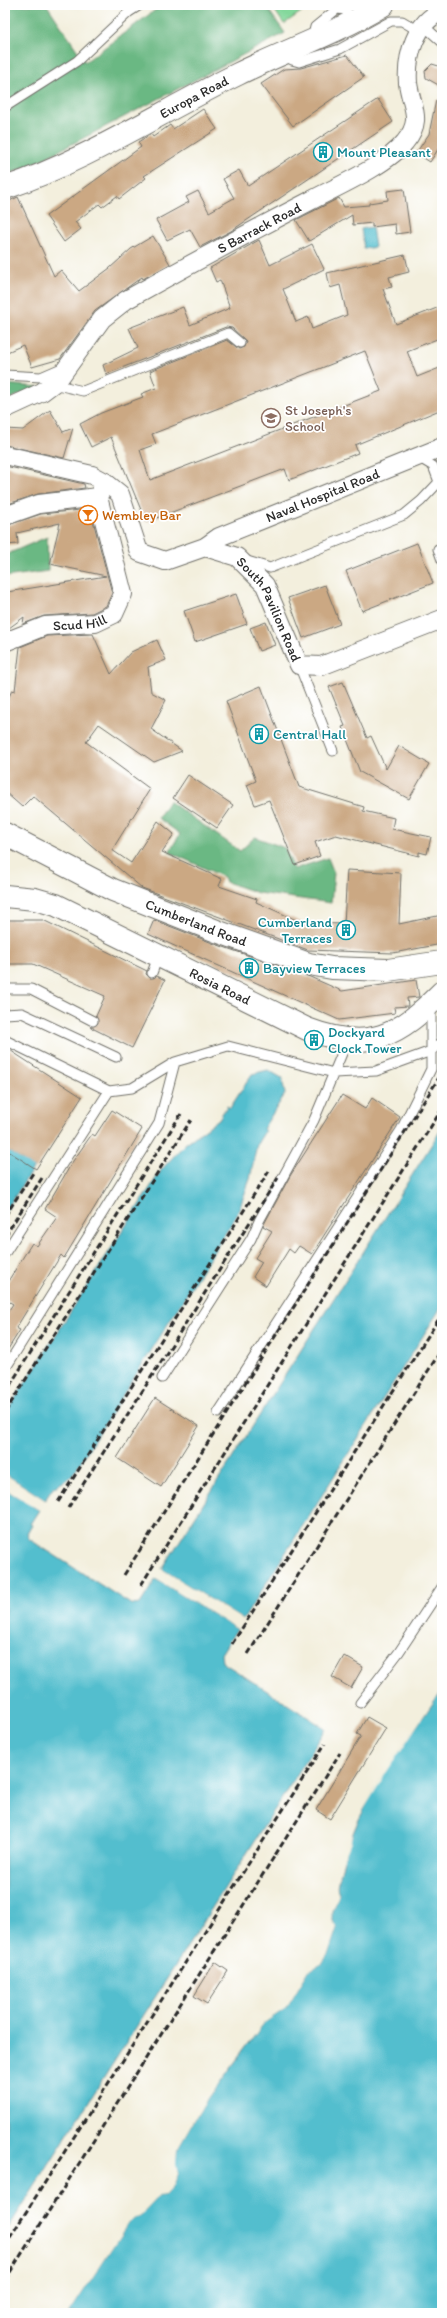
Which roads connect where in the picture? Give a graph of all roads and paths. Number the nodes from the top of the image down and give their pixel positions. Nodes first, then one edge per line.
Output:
1 (140, 5) edge
2 (383, 5) edge
3 (442, 10) edge
4 (421, 28) junction
5 (442, 42) edge
6 (285, 52) junction
7 (5, 107) edge
8 (5, 188) edge
9 (240, 342) dead end
10 (69, 364) junction
11 (5, 375) edge
12 (53, 384) junction
13 (5, 409) edge
14 (442, 447) edge
15 (5, 455) edge
16 (418, 458) junction
17 (441, 481) edge
18 (101, 490) junction
19 (5, 516) edge
20 (205, 547) junction
21 (438, 549) dead end
22 (237, 557) junction
23 (442, 560) edge
24 (270, 568) junction
25 (265, 585) junction
26 (442, 619) edge
27 (5, 642) edge
28 (299, 665) junction
29 (333, 751) dead end
30 (5, 834) edge
31 (5, 896) edge
32 (432, 964) edge
33 (5, 989) edge
34 (437, 997) edge
35 (5, 1014) edge
36 (93, 1021) dead end
37 (348, 1039) junction
38 (5, 1040) edge
39 (442, 1042) edge
40 (431, 1051) junction
41 (116, 1057) dead end
42 (175, 1062) junction
43 (334, 1073) junction
44 (109, 1091) junction
45 (5, 1253) edge
46 (5, 1369) edge
47 (162, 1378) dead end
48 (218, 1413) dead end
49 (442, 1587) edge
50 (360, 1702) dead end

1 - 7 lane
2 - 6 main road, Europa Road
3 - 4 street, S Barrack Road
4 - 5 lane
4 - 6 lane
4 - 10 street, S Barrack Road
6 - 8 main road, Europa Road
9 - 12 lane
10 - 11 lane
10 - 12 street, S Barrack Road
12 - 13 street, S Barrack Road
14 - 16 street, Naval Hospital Road
15 - 18 street
16 - 17 lane
16 - 20 street, Naval Hospital Road
17 - 24 lane
18 - 19 street
18 - 20 street, Naval Hospital Road
18 - 27 street, Scud Hill
20 - 22 street, South Pavilion Road
21 - 23 lane
22 - 24 lane
22 - 25 street, South Pavilion Road
24 - 25 lane
25 - 28 street, South Pavilion Road
26 - 28 street, South Pavilion Road
28 - 29 lane
30 - 32 main road, Cumberland Road
31 - 37 main road, Rosia Road
32 - 34 main road
33 - 36 lane
34 - 37 main road, Rosia Road
34 - 40 lane
35 - 41 lane
37 - 43 lane
38 - 44 lane
39 - 40 lane
40 - 43 lane
40 - 48 lane
42 - 43 lane
42 - 44 lane
42 - 46 lane
43 - 47 lane
44 - 45 lane
49 - 50 lane

